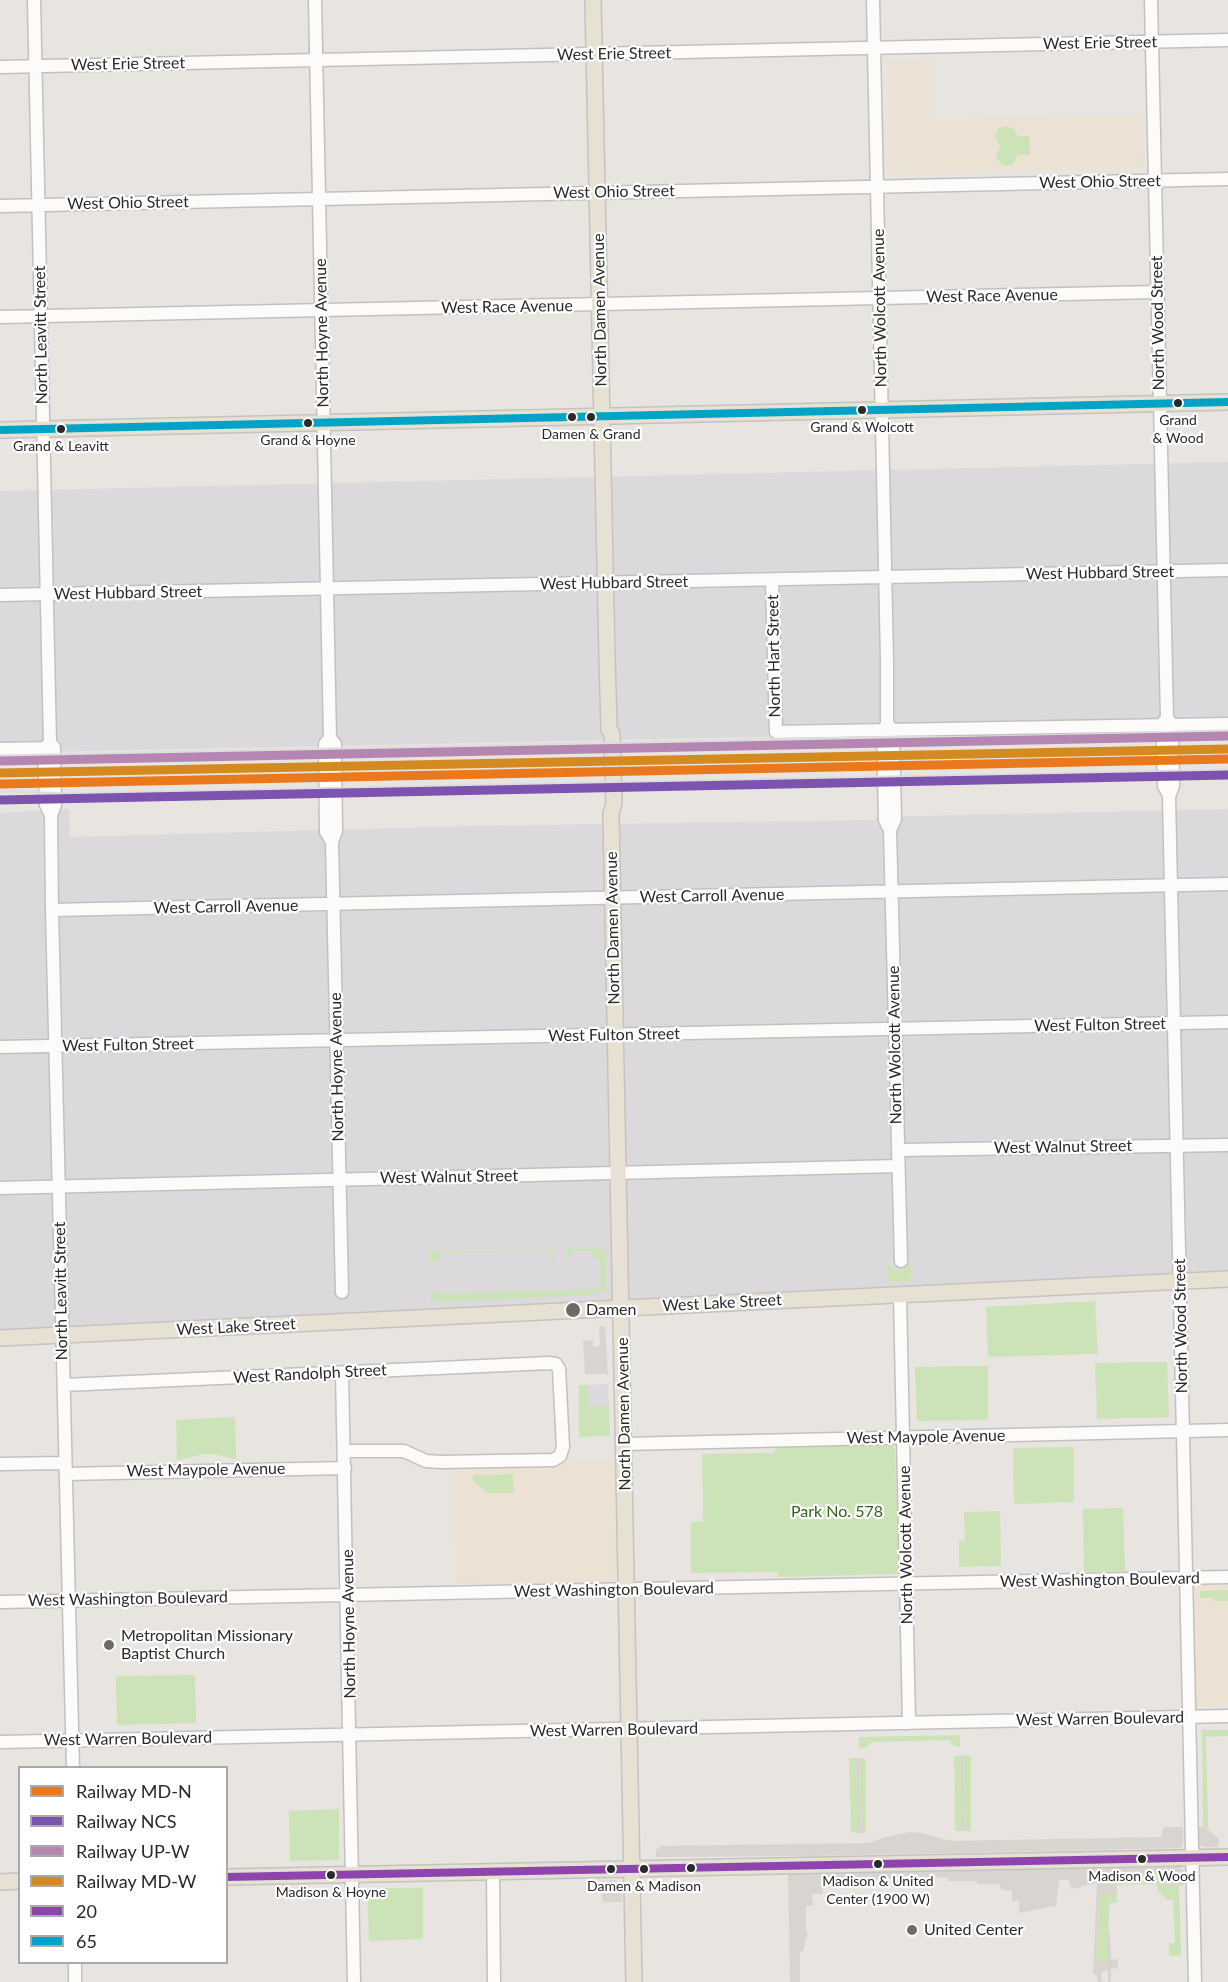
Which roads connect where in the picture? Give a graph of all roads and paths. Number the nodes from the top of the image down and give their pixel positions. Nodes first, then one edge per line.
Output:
1 (34, 0) edge
2 (315, 0) edge
3 (593, 0) edge
4 (873, 0) edge
5 (1151, 0) edge
6 (1228, 40) edge
7 (1152, 42) junction
8 (874, 48) junction
9 (594, 54) junction
10 (316, 60) junction
11 (0, 67) edge
12 (35, 67) junction
13 (1228, 179) edge
14 (1155, 180) junction
15 (878, 186) junction
16 (597, 193) junction
17 (320, 199) junction
18 (38, 205) junction
19 (0, 206) edge
20 (1157, 292) junction
21 (880, 298) junction
22 (600, 305) junction
23 (322, 311) junction
24 (40, 316) junction
25 (0, 317) edge
26 (1228, 402) edge
27 (1159, 403) junction
28 (883, 409) junction
29 (603, 415) junction
30 (324, 422) junction
31 (43, 429) junction
32 (0, 430) edge
33 (1228, 570) edge
34 (1163, 572) junction
35 (886, 577) junction
36 (772, 580) junction
37 (606, 583) junction
38 (327, 589) junction
39 (0, 595) edge
40 (47, 595) junction
41 (1167, 722) junction
42 (1228, 723) edge
43 (888, 728) junction
44 (49, 746) junction
45 (0, 749) edge
46 (1228, 884) edge
47 (1171, 886) junction
48 (891, 892) junction
49 (612, 898) junction
50 (334, 904) junction
51 (52, 910) junction
52 (1228, 1022) edge
53 (1174, 1023) junction
54 (895, 1029) junction
55 (615, 1035) junction
56 (337, 1040) junction
57 (55, 1046) junction
58 (0, 1047) edge
59 (1228, 1145) edge
60 (1177, 1146) junction
61 (898, 1150) junction
62 (898, 1166) junction
63 (619, 1173) junction
64 (340, 1180) junction
65 (59, 1186) junction
66 (0, 1188) edge
67 (901, 1260) dead end
68 (1228, 1279) edge
69 (1180, 1281) junction
70 (342, 1292) dead end
71 (900, 1294) junction
72 (621, 1308) junction
73 (62, 1335) junction
74 (0, 1338) edge
75 (342, 1373) junction
76 (64, 1385) junction
77 (1228, 1430) edge
78 (1183, 1431) junction
79 (903, 1438) junction
80 (624, 1444) junction
81 (345, 1451) junction
82 (0, 1464) edge
83 (66, 1468) junction
84 (345, 1468) junction
85 (1228, 1577) edge
86 (1186, 1578) junction
87 (906, 1584) junction
88 (628, 1589) junction
89 (348, 1595) junction
90 (69, 1600) junction
91 (0, 1602) edge
92 (1228, 1716) edge
93 (1190, 1717) junction
94 (909, 1723) junction
95 (630, 1729) junction
96 (351, 1735) junction
97 (72, 1740) junction
98 (0, 1742) edge
99 (73, 1766) edge
100 (1192, 1857) junction
101 (1228, 1857) edge
102 (633, 1869) junction
103 (493, 1871) junction
104 (353, 1874) junction
105 (228, 1877) edge
106 (18, 1881) edge
107 (0, 1882) edge
108 (75, 1964) edge
109 (75, 1982) edge
110 (354, 1982) edge
111 (494, 1982) edge
112 (634, 1982) edge
113 (1195, 1982) edge

1 - 12 street, North Leavitt Street
2 - 10 street, North Hoyne Avenue
3 - 9 main road, North Damen Avenue
4 - 8 street, North Wolcott Avenue
5 - 7 street, North Wood Street
6 - 7 street, West Erie Street
7 - 8 street, West Erie Street
7 - 14 street, North Wood Street
8 - 9 street, West Erie Street
8 - 15 street, North Wolcott Avenue
9 - 10 street, West Erie Street
9 - 16 main road, North Damen Avenue
10 - 12 street, West Erie Street
10 - 17 street, North Hoyne Avenue
11 - 12 street, West Erie Street
12 - 18 street, North Leavitt Street
13 - 14 street, West Ohio Street
14 - 15 street, West Ohio Street
14 - 20 street, North Wood Street
15 - 16 street, West Ohio Street
15 - 21 street, North Wolcott Avenue
16 - 17 street, West Ohio Street
16 - 22 main road, North Damen Avenue
17 - 18 street, West Ohio Street
17 - 23 street, North Hoyne Avenue
18 - 19 street, West Ohio Street
18 - 24 street, North Leavitt Street
20 - 21 street, West Race Avenue
20 - 27 street, North Wood Street
21 - 22 street, West Race Avenue
21 - 28 street, North Wolcott Avenue
22 - 23 street, West Race Avenue
22 - 29 main road, North Damen Avenue
23 - 24 street, West Race Avenue
23 - 30 street, North Hoyne Avenue
24 - 25 street, West Race Avenue
24 - 31 street, North Leavitt Street
26 - 27 main road
27 - 28 main road
27 - 34 street, North Wood Street
28 - 29 main road
28 - 35 street, North Wolcott Avenue
29 - 30 main road
29 - 37 main road, North Damen Avenue
30 - 31 main road
30 - 38 street, North Hoyne Avenue
31 - 32 main road
31 - 40 street, North Leavitt Street
33 - 34 street, West Hubbard Street
34 - 35 street, West Hubbard Street
34 - 41 street, North Wood Street
35 - 36 street, West Hubbard Street
35 - 43 street, North Wolcott Avenue
36 - 37 street, West Hubbard Street
36 - 43 street, North Hart Street
37 - 38 street, West Hubbard Street
37 - 49 main road, North Damen Avenue
38 - 40 street, West Hubbard Street
38 - 50 street, North Hoyne Avenue
39 - 40 street, West Hubbard Street
40 - 44 street, North Leavitt Street
41 - 42 street
41 - 43 street
41 - 47 street, North Wood Street
43 - 48 street, North Wolcott Avenue
44 - 45 street
44 - 51 street, North Leavitt Street
46 - 47 street, West Carroll Avenue
47 - 48 street, West Carroll Avenue
47 - 53 street, North Wood Street
48 - 49 street, West Carroll Avenue
48 - 54 street, North Wolcott Avenue
49 - 50 street, West Carroll Avenue
49 - 55 main road, North Damen Avenue
50 - 51 street, West Carroll Avenue
50 - 56 street, North Hoyne Avenue
51 - 57 street, North Leavitt Street
52 - 53 street, West Fulton Street
53 - 54 street, West Fulton Street
53 - 60 street, North Wood Street
54 - 55 street, West Fulton Street
54 - 61 street, North Wolcott Avenue
55 - 56 street, West Fulton Street
55 - 63 main road, North Damen Avenue
56 - 57 street, West Fulton Street
56 - 64 street, North Hoyne Avenue
57 - 58 street, West Fulton Street
57 - 65 street, North Leavitt Street
59 - 60 street, West Walnut Street
60 - 61 street, West Walnut Street
60 - 69 street, North Wood Street
61 - 62 street, North Wolcott Avenue
62 - 63 street, West Walnut Street
62 - 67 street, North Wolcott Avenue
63 - 64 street, West Walnut Street
63 - 72 main road, North Damen Avenue
64 - 65 street, West Walnut Street
64 - 70 street, North Hoyne Avenue
65 - 66 street, West Walnut Street
65 - 73 street, North Leavitt Street
68 - 69 main road, West Lake Street
69 - 71 main road, West Lake Street
69 - 78 street, North Wood Street
71 - 72 main road, West Lake Street
71 - 79 street, North Wolcott Avenue
72 - 73 main road, West Lake Street
72 - 80 main road, North Damen Avenue
73 - 74 main road, West Lake Street
73 - 76 street, North Leavitt Street
75 - 76 street, West Randolph Street
75 - 81 street, North Hoyne Avenue
75 - 81 street, West Randolph Street
76 - 83 street, North Leavitt Street
77 - 78 street, West Maypole Avenue
78 - 79 street, West Maypole Avenue
78 - 86 street, North Wood Street
79 - 80 street, West Maypole Avenue
79 - 87 street, North Wolcott Avenue
80 - 88 main road, North Damen Avenue
81 - 84 street, North Hoyne Avenue
82 - 83 street, West Maypole Avenue
83 - 84 street, West Maypole Avenue
83 - 90 street, North Leavitt Street
84 - 89 street, North Hoyne Avenue
85 - 86 street, West Washington Boulevard
86 - 87 street, West Washington Boulevard
86 - 93 street, North Wood Street
87 - 88 street, West Washington Boulevard
87 - 94 street, North Wolcott Avenue
88 - 89 street, West Washington Boulevard
88 - 95 main road, North Damen Avenue
89 - 90 street, West Washington Boulevard
89 - 96 street, North Hoyne Avenue
90 - 91 street, West Washington Boulevard
90 - 97 street, North Leavitt Street
92 - 93 street, West Warren Boulevard
93 - 94 street, West Warren Boulevard
93 - 100 street, North Wood Street
94 - 95 street, West Warren Boulevard
95 - 96 street, West Warren Boulevard
95 - 102 main road, North Damen Avenue
96 - 97 street, West Warren Boulevard
96 - 104 street, North Hoyne Avenue
97 - 98 street, West Warren Boulevard
97 - 99 street, North Leavitt Street
100 - 101 main road
100 - 102 main road
100 - 113 street, North Wood Street
102 - 103 main road
102 - 112 main road, North Damen Avenue
103 - 104 main road
103 - 111 street
104 - 105 main road
104 - 110 street, North Hoyne Avenue
106 - 107 main road
108 - 109 street

